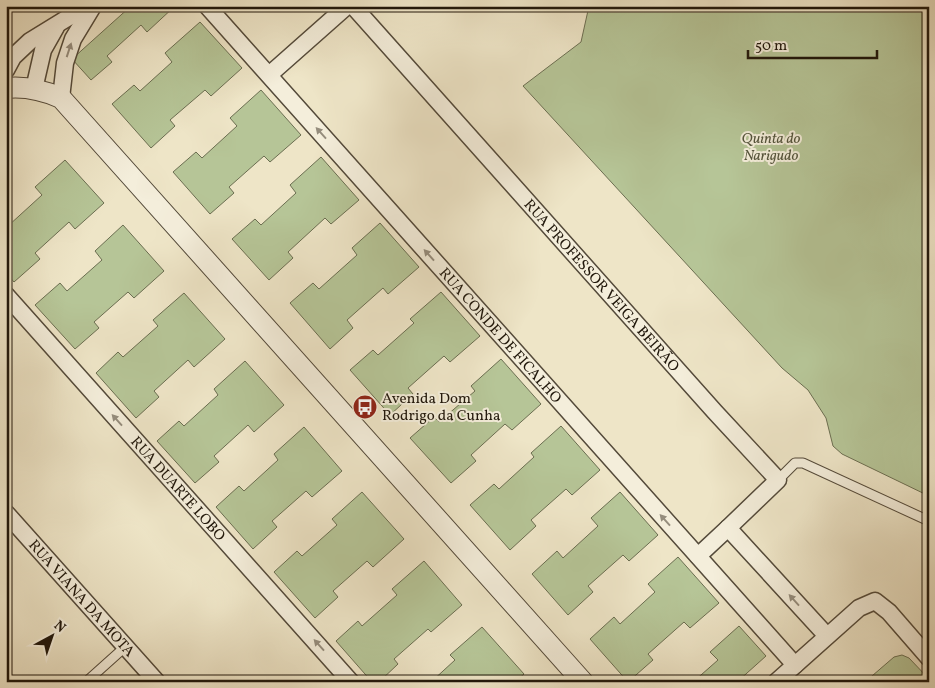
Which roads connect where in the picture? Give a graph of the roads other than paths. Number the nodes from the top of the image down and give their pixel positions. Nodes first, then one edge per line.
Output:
1 (87, 6) edge
2 (92, 6) edge
3 (207, 6) edge
4 (347, 6) edge
5 (353, 6) edge
6 (58, 26) junction
7 (6, 70) edge
8 (269, 75) junction
9 (6, 88) edge
10 (34, 89) junction
11 (60, 98) junction
12 (9, 305) edge
13 (778, 480) junction
14 (6, 513) edge
15 (929, 521) edge
16 (728, 528) junction
17 (698, 556) junction
18 (827, 636) junction
19 (125, 646) junction
20 (929, 658) edge
21 (795, 665) junction
22 (86, 682) edge
23 (157, 682) edge
24 (351, 682) edge
25 (583, 682) edge
26 (776, 682) edge

1 - 6 street
11 -> 2 street
3 - 8 street, RUA CONDE DE FICALHO
4 - 8 street
5 - 13 street, RUA PROFESSOR VEIGA BEIRÃO
6 - 7 street
6 - 10 street
17 -> 8 street, RUA CONDE DE FICALHO
9 - 10 street
10 - 11 street
11 - 25 street
24 -> 12 street, RUA DUARTE LOBO
13 - 15 lane
13 - 16 street
14 - 19 street, RUA VIANA DA MOTA
16 - 17 street
18 -> 16 street
17 - 21 street, RUA CONDE DE FICALHO
18 - 20 street
18 - 21 street
19 - 22 lane
19 - 23 street, RUA VIANA DA MOTA
21 - 26 street

